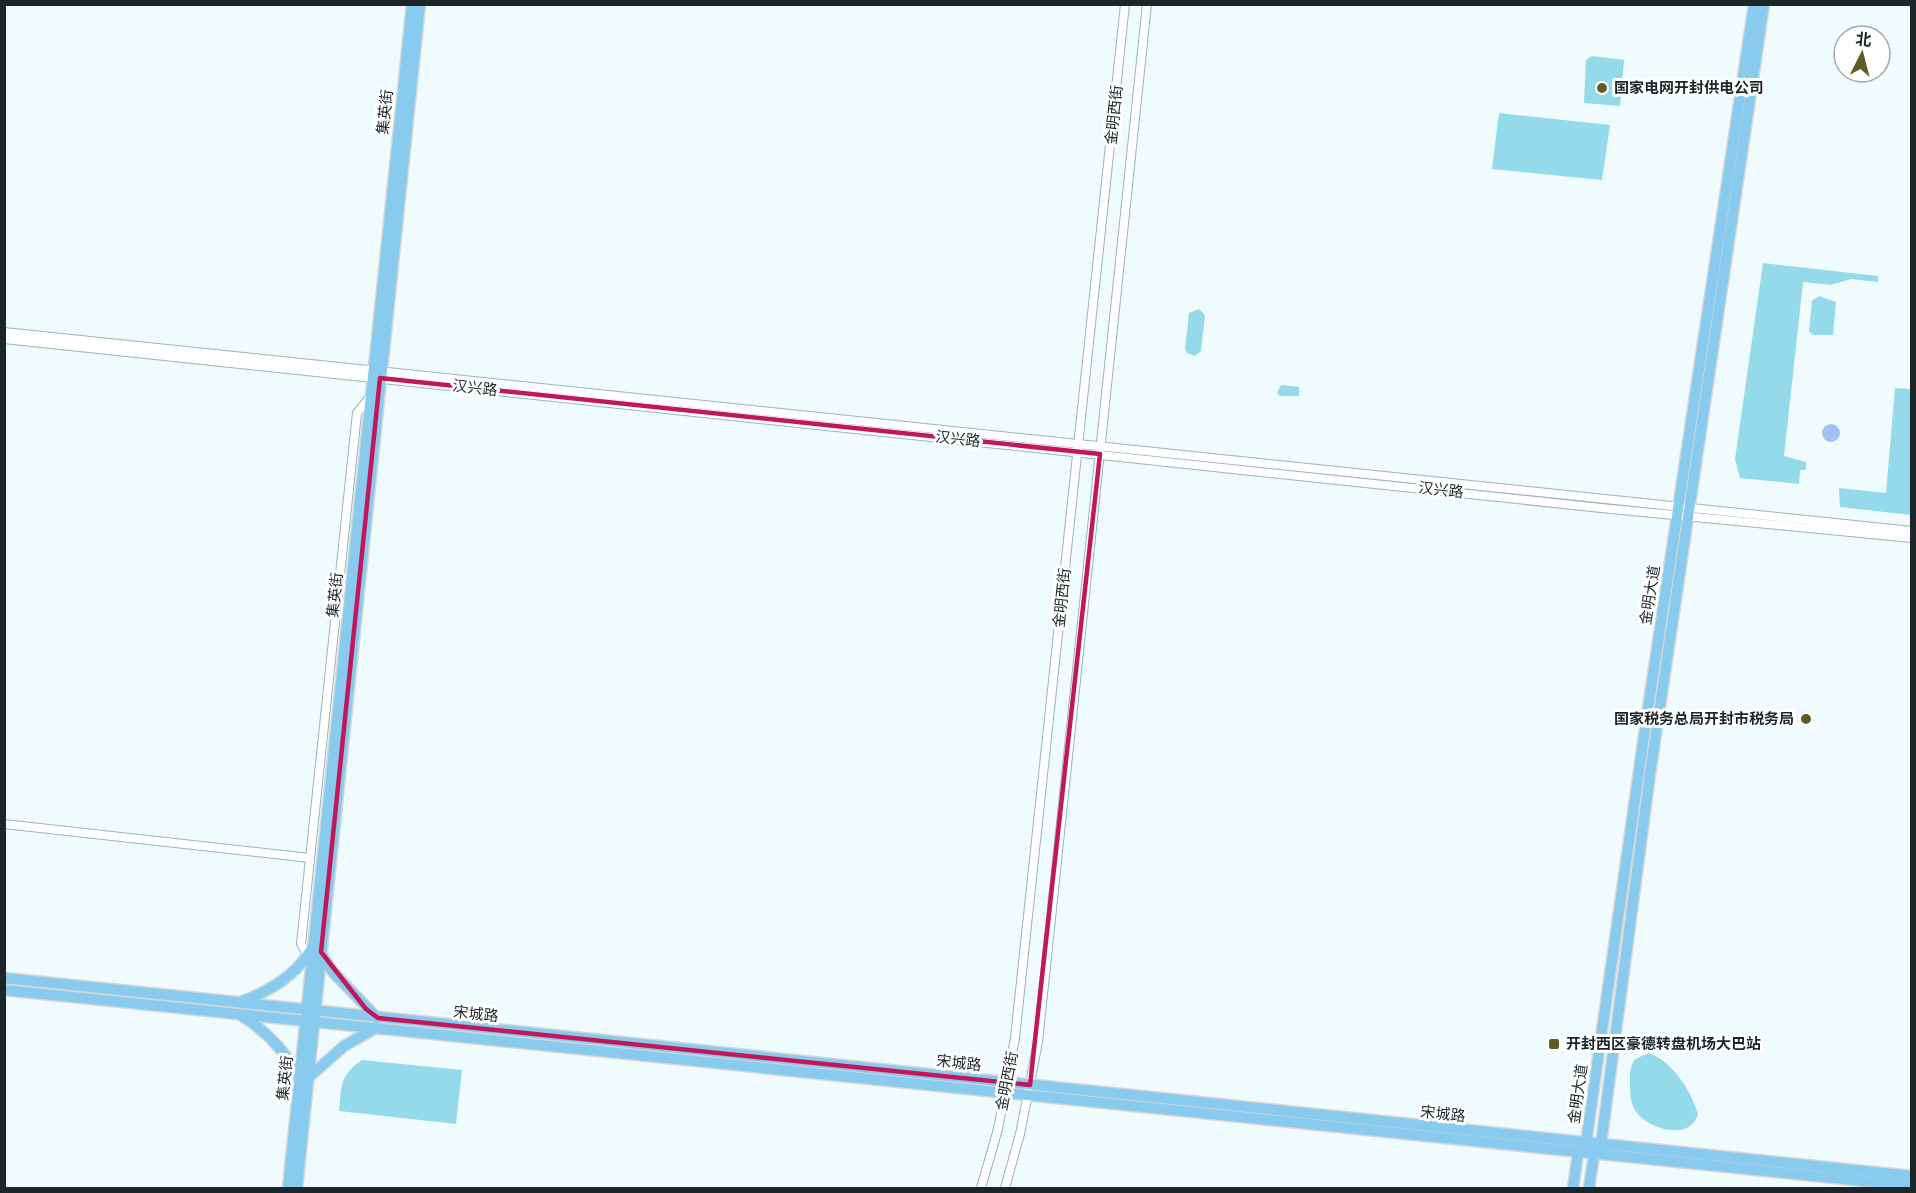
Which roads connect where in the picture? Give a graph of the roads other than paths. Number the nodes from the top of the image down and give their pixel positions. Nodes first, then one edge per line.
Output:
1 (412, 4) edge
2 (420, 4) edge
3 (1125, 4) edge
4 (1147, 4) edge
5 (1754, 4) edge
6 (1764, 4) edge
7 (4, 332) edge
8 (4, 339) edge
9 (377, 375) junction
10 (370, 396) junction
11 (1078, 449) junction
12 (1101, 451) junction
13 (1677, 512) junction
14 (1689, 513) junction
15 (1911, 531) edge
16 (1911, 538) edge
17 (4, 824) edge
18 (310, 858) junction
19 (314, 954) junction
20 (4, 978) edge
21 (4, 990) edge
22 (238, 1009) junction
23 (310, 1017) junction
24 (376, 1024) junction
25 (304, 1078) junction
26 (1030, 1085) junction
27 (1005, 1088) junction
28 (1027, 1096) junction
29 (1586, 1143) junction
30 (1601, 1144) junction
31 (1578, 1154) junction
32 (1594, 1155) junction
33 (1911, 1176) edge
34 (1911, 1186) edge
35 (288, 1188) edge
36 (297, 1188) edge
37 (981, 1188) edge
38 (1005, 1188) edge
39 (1573, 1188) edge
40 (1589, 1188) edge

1 - 9 main road, 集英街
2 - 9 main road, 集英街
3 - 11 street, 金明西街
4 - 12 street, 金明西街
5 - 13 main road, 金明大道
6 - 14 main road, 金明大道
7 - 9 street, 汉兴路
8 - 9 street, 汉兴路
9 - 10 main road, 集英街
9 - 11 street, 汉兴路
9 - 19 main road, 集英街
10 - 18 street
10 - 19 main road, 集英街
11 - 12 street, 汉兴路
11 - 27 street, 金明西街
12 - 13 street, 汉兴路
12 - 26 street, 金明西街
13 - 14 street, 汉兴路
13 - 29 main road, 金明大道
14 - 15 street, 汉兴路
14 - 16 street, 汉兴路
14 - 30 main road, 金明大道
17 - 18 street
18 - 19 street
19 - 22 main road
19 - 23 main road, 集英街
19 - 24 main road
20 - 22 main road, 宋城路
21 - 22 main road, 宋城路
22 - 23 main road, 宋城路
22 - 25 main road
23 - 24 main road, 宋城路
23 - 25 main road, 集英街
24 - 25 main road
24 - 27 main road, 宋城路
25 - 35 main road, 集英街
25 - 36 main road, 集英街
26 - 27 main road, 宋城路
26 - 28 street, 金明西街
26 - 29 main road, 宋城路
27 - 28 main road, 宋城路
27 - 37 street, 金明西街
28 - 31 main road, 宋城路
28 - 38 street, 金明西街
29 - 30 main road, 宋城路
29 - 31 main road, 金明大道
30 - 32 main road, 金明大道
30 - 33 main road, 宋城路
31 - 32 main road, 宋城路
31 - 39 main road, 金明大道
32 - 34 main road, 宋城路
32 - 40 main road, 金明大道

